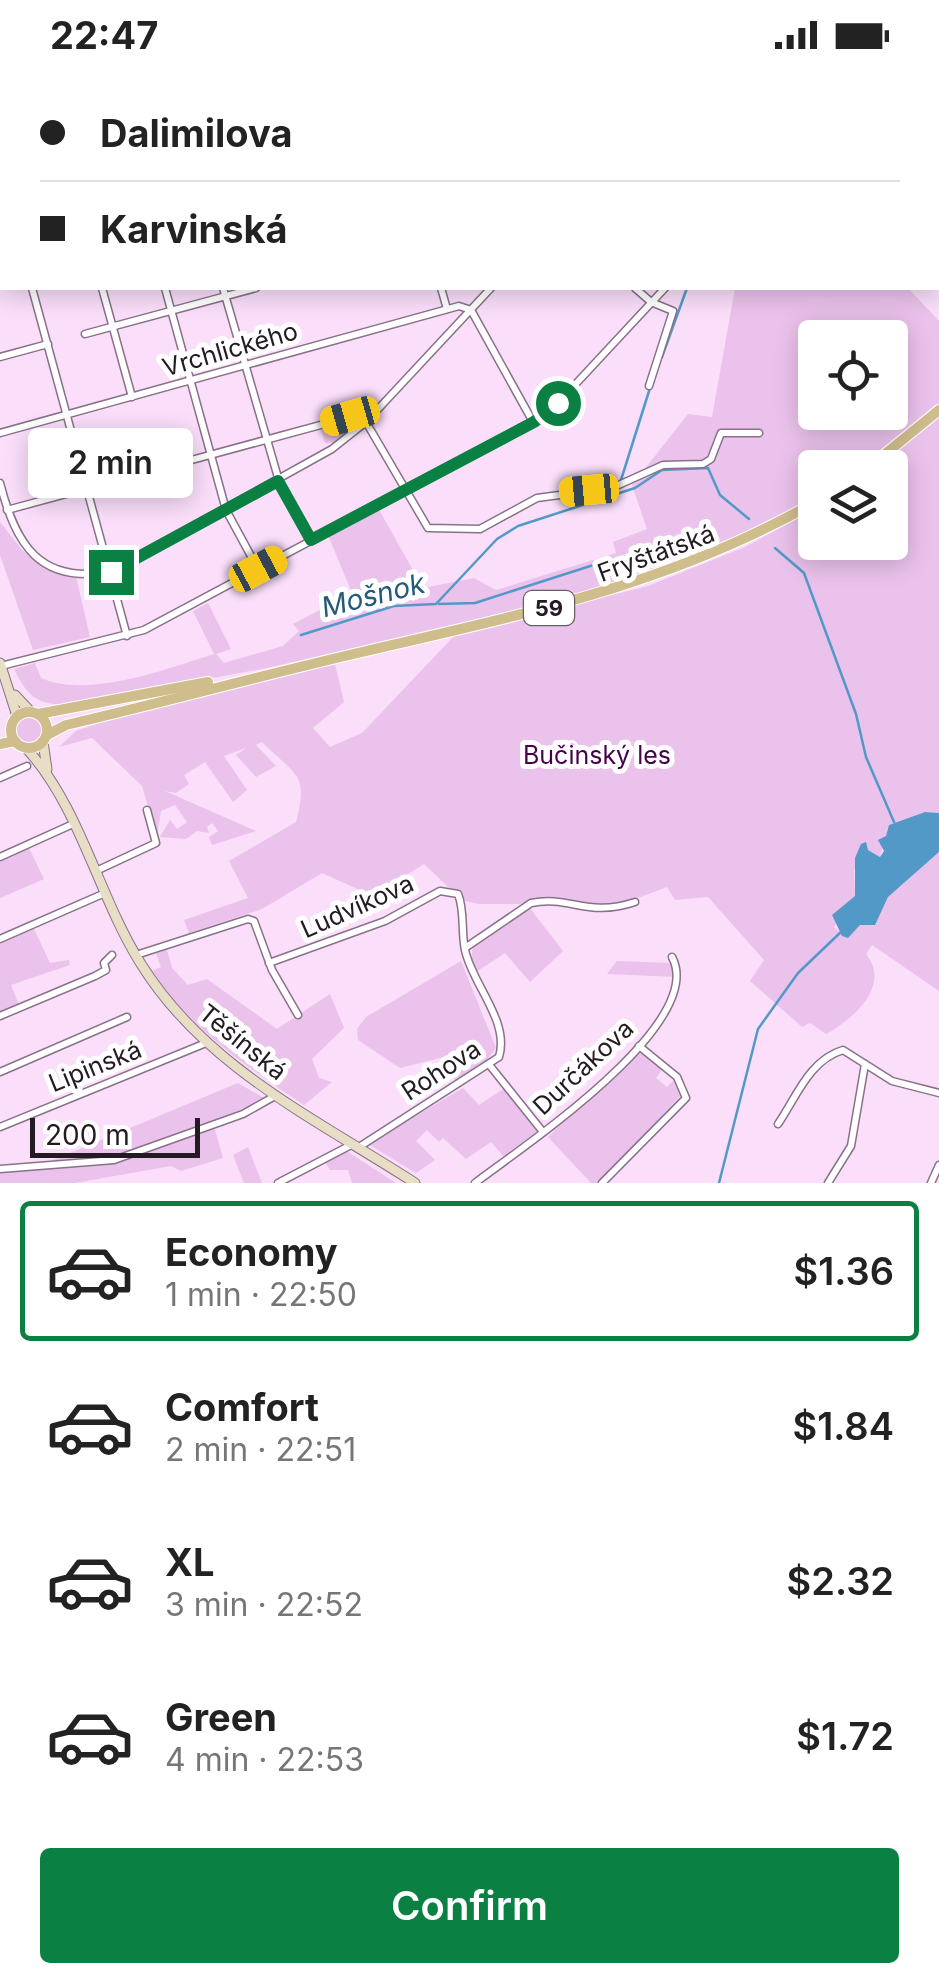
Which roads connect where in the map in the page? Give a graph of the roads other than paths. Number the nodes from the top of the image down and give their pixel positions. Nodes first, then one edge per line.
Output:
1 (33, 290) edge
2 (103, 290) edge
3 (167, 290) edge
4 (442, 290) edge
5 (490, 290) edge
6 (637, 290) edge
7 (662, 290) edge
8 (224, 292) edge
9 (651, 302) junction
10 (447, 309) junction
11 (471, 310) junction
12 (172, 311) junction
13 (112, 327) junction
14 (85, 334) dead end
15 (48, 344) junction
16 (0, 358) edge
17 (245, 365) junction
18 (190, 381) junction
19 (649, 386) dead end
20 (132, 397) junction
21 (939, 410) edge
22 (66, 415) junction
23 (366, 422) junction
24 (534, 422) junction
25 (0, 432) edge
26 (759, 433) dead end
27 (266, 440) junction
28 (890, 450) edge
29 (211, 456) junction
30 (278, 481) junction
31 (0, 484) edge
32 (86, 488) junction
33 (404, 491) junction
34 (7, 510) junction
35 (226, 510) junction
36 (798, 511) edge
37 (311, 540) junction
38 (258, 569) junction
39 (111, 572) junction
40 (127, 636) junction
41 (1, 665) edge
42 (268, 673) junction
43 (13, 693) junction
44 (34, 712) junction
45 (17, 716) junction
46 (11, 727) junction
47 (0, 734) edge
48 (45, 738) junction
49 (15, 741) junction
50 (0, 744) edge
51 (26, 748) junction
52 (27, 766) dead end
53 (48, 773) junction
54 (0, 778) edge
55 (147, 810) dead end
56 (73, 824) junction
57 (0, 856) edge
58 (94, 871) junction
59 (105, 893) junction
60 (635, 902) dead end
61 (0, 939) edge
62 (464, 948) junction
63 (112, 955) dead end
64 (136, 956) junction
65 (672, 957) dead end
66 (269, 964) junction
67 (0, 1016) edge
68 (298, 1016) dead end
69 (127, 1017) dead end
70 (206, 1043) junction
71 (639, 1046) junction
72 (865, 1064) junction
73 (490, 1066) junction
74 (0, 1072) edge
75 (939, 1093) edge
76 (276, 1096) junction
77 (778, 1124) dead end
78 (0, 1127) edge
79 (543, 1132) junction
80 (356, 1146) junction
81 (939, 1165) edge
82 (0, 1170) edge
83 (278, 1183) edge
84 (414, 1183) edge
85 (475, 1183) edge
86 (602, 1183) edge
87 (828, 1183) edge
88 (931, 1183) edge

1 - 15 street
2 - 13 street
3 - 12 street
4 - 10 street
5 - 11 street
6 - 9 street
7 - 9 street
8 - 12 street
8 - 17 street
9 - 19 street
9 - 24 street
10 - 11 street, Vrchlického
10 - 17 street, Vrchlického
11 - 23 street
11 - 24 street
12 - 13 street
12 - 18 street
13 - 14 street
13 - 20 street
15 - 16 street
15 - 22 street
17 - 18 street, Vrchlického
17 - 27 street
18 - 20 street, Vrchlického
18 - 29 street
20 - 22 street, Vrchlického
21 - 28 main road
22 - 25 street, Vrchlického
22 - 32 street
23 - 27 street
23 - 30 street
23 - 33 street
24 - 33 street
26 - 33 street
27 - 29 street
27 - 30 street
29 - 32 street
29 - 35 street
30 - 35 street
30 - 37 street
31 - 34 street
32 - 34 street
32 - 39 street
33 - 37 street
34 - 39 street
35 - 38 street
35 - 39 street
36 - 42 main road, Fryštátská / 59
37 - 38 street
38 - 40 street
39 - 40 street
40 - 41 street
41 - 43 main road
42 - 44 main road, Fryštátská / 59
42 - 48 main road, Fryštátská / 59
43 - 44 main road
43 - 45 main road
44 - 45 main road
44 - 48 main road
45 - 46 main road
46 - 47 main road
46 - 49 main road
48 - 51 main road
48 - 53 main road, Těšínská
49 - 50 main road
49 - 51 main road
51 - 53 main road, Těšínská
52 - 54 street
53 - 56 main road, Těšínská
55 - 58 street
56 - 57 street
56 - 58 main road, Těšínská
58 - 59 main road, Těšínská
59 - 61 street
59 - 64 main road, Těšínská
60 - 62 street
62 - 66 street, Ludvíkova
62 - 73 street, Rohova
63 - 67 street
64 - 66 street
64 - 70 main road, Těšínská
65 - 71 street, Durčákova
66 - 68 street
69 - 74 street
70 - 76 main road, Těšínská
70 - 78 street, Lipinská
71 - 79 street, Durčákova
71 - 86 street
72 - 75 street
72 - 77 street
72 - 87 street
73 - 79 street
73 - 80 street, Rohova
76 - 80 main road, Těšínská
76 - 82 street
79 - 85 street, Durčákova
80 - 83 street, Rohova
80 - 84 main road, Těšínská
81 - 88 street

